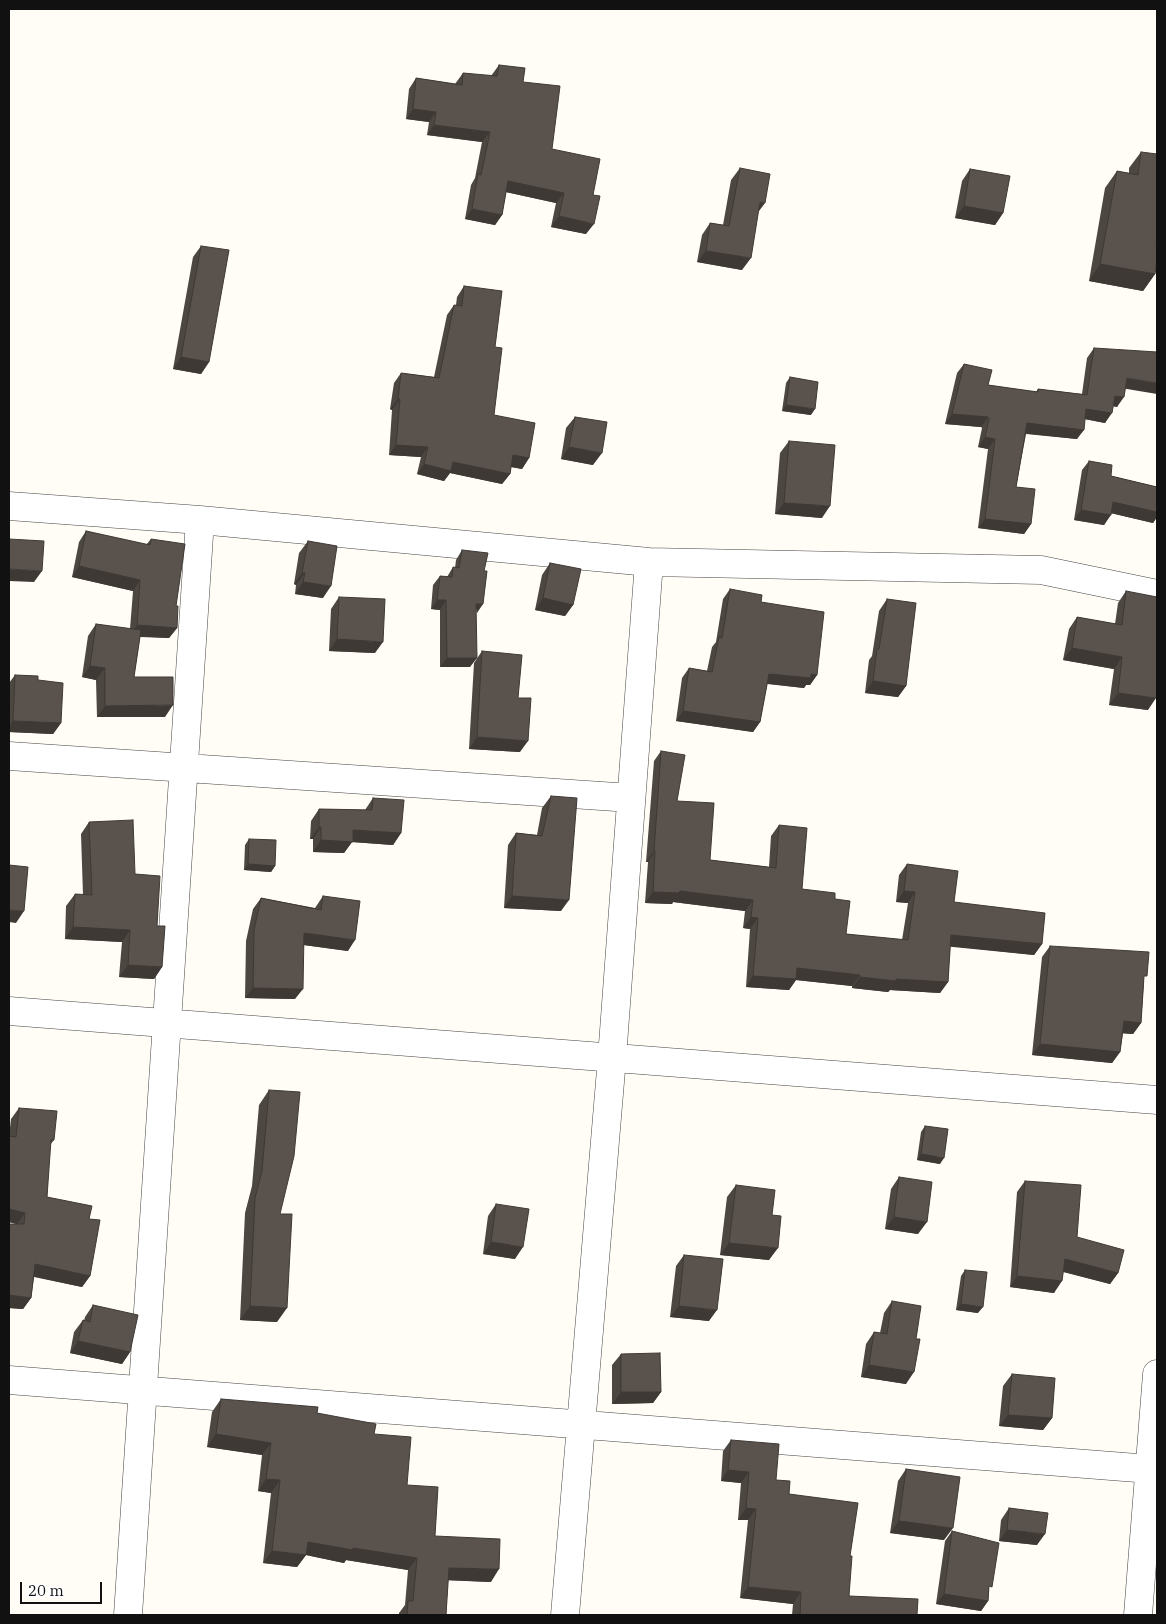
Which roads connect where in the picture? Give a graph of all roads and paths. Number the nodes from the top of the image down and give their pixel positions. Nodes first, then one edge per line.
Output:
1 (9, 506) edge
2 (200, 520) junction
3 (649, 562) junction
4 (1157, 594) edge
5 (9, 756) edge
6 (184, 768) junction
7 (631, 798) junction
8 (9, 1011) edge
9 (166, 1023) junction
10 (612, 1058) junction
11 (1157, 1100) edge
12 (1157, 1374) edge
13 (9, 1380) edge
14 (143, 1391) junction
15 (581, 1425) junction
16 (1150, 1469) junction
17 (128, 1615) edge
18 (565, 1615) edge
19 (1138, 1615) edge

1 - 2 street
2 - 3 street
2 - 6 street
3 - 4 street
3 - 7 street
5 - 6 street
6 - 7 street
6 - 9 street
7 - 10 street
8 - 9 street
9 - 10 street
9 - 14 street
10 - 11 street
10 - 15 street
12 - 16 street
13 - 14 street
14 - 15 street
14 - 17 street
15 - 16 street
15 - 18 street
16 - 19 street

